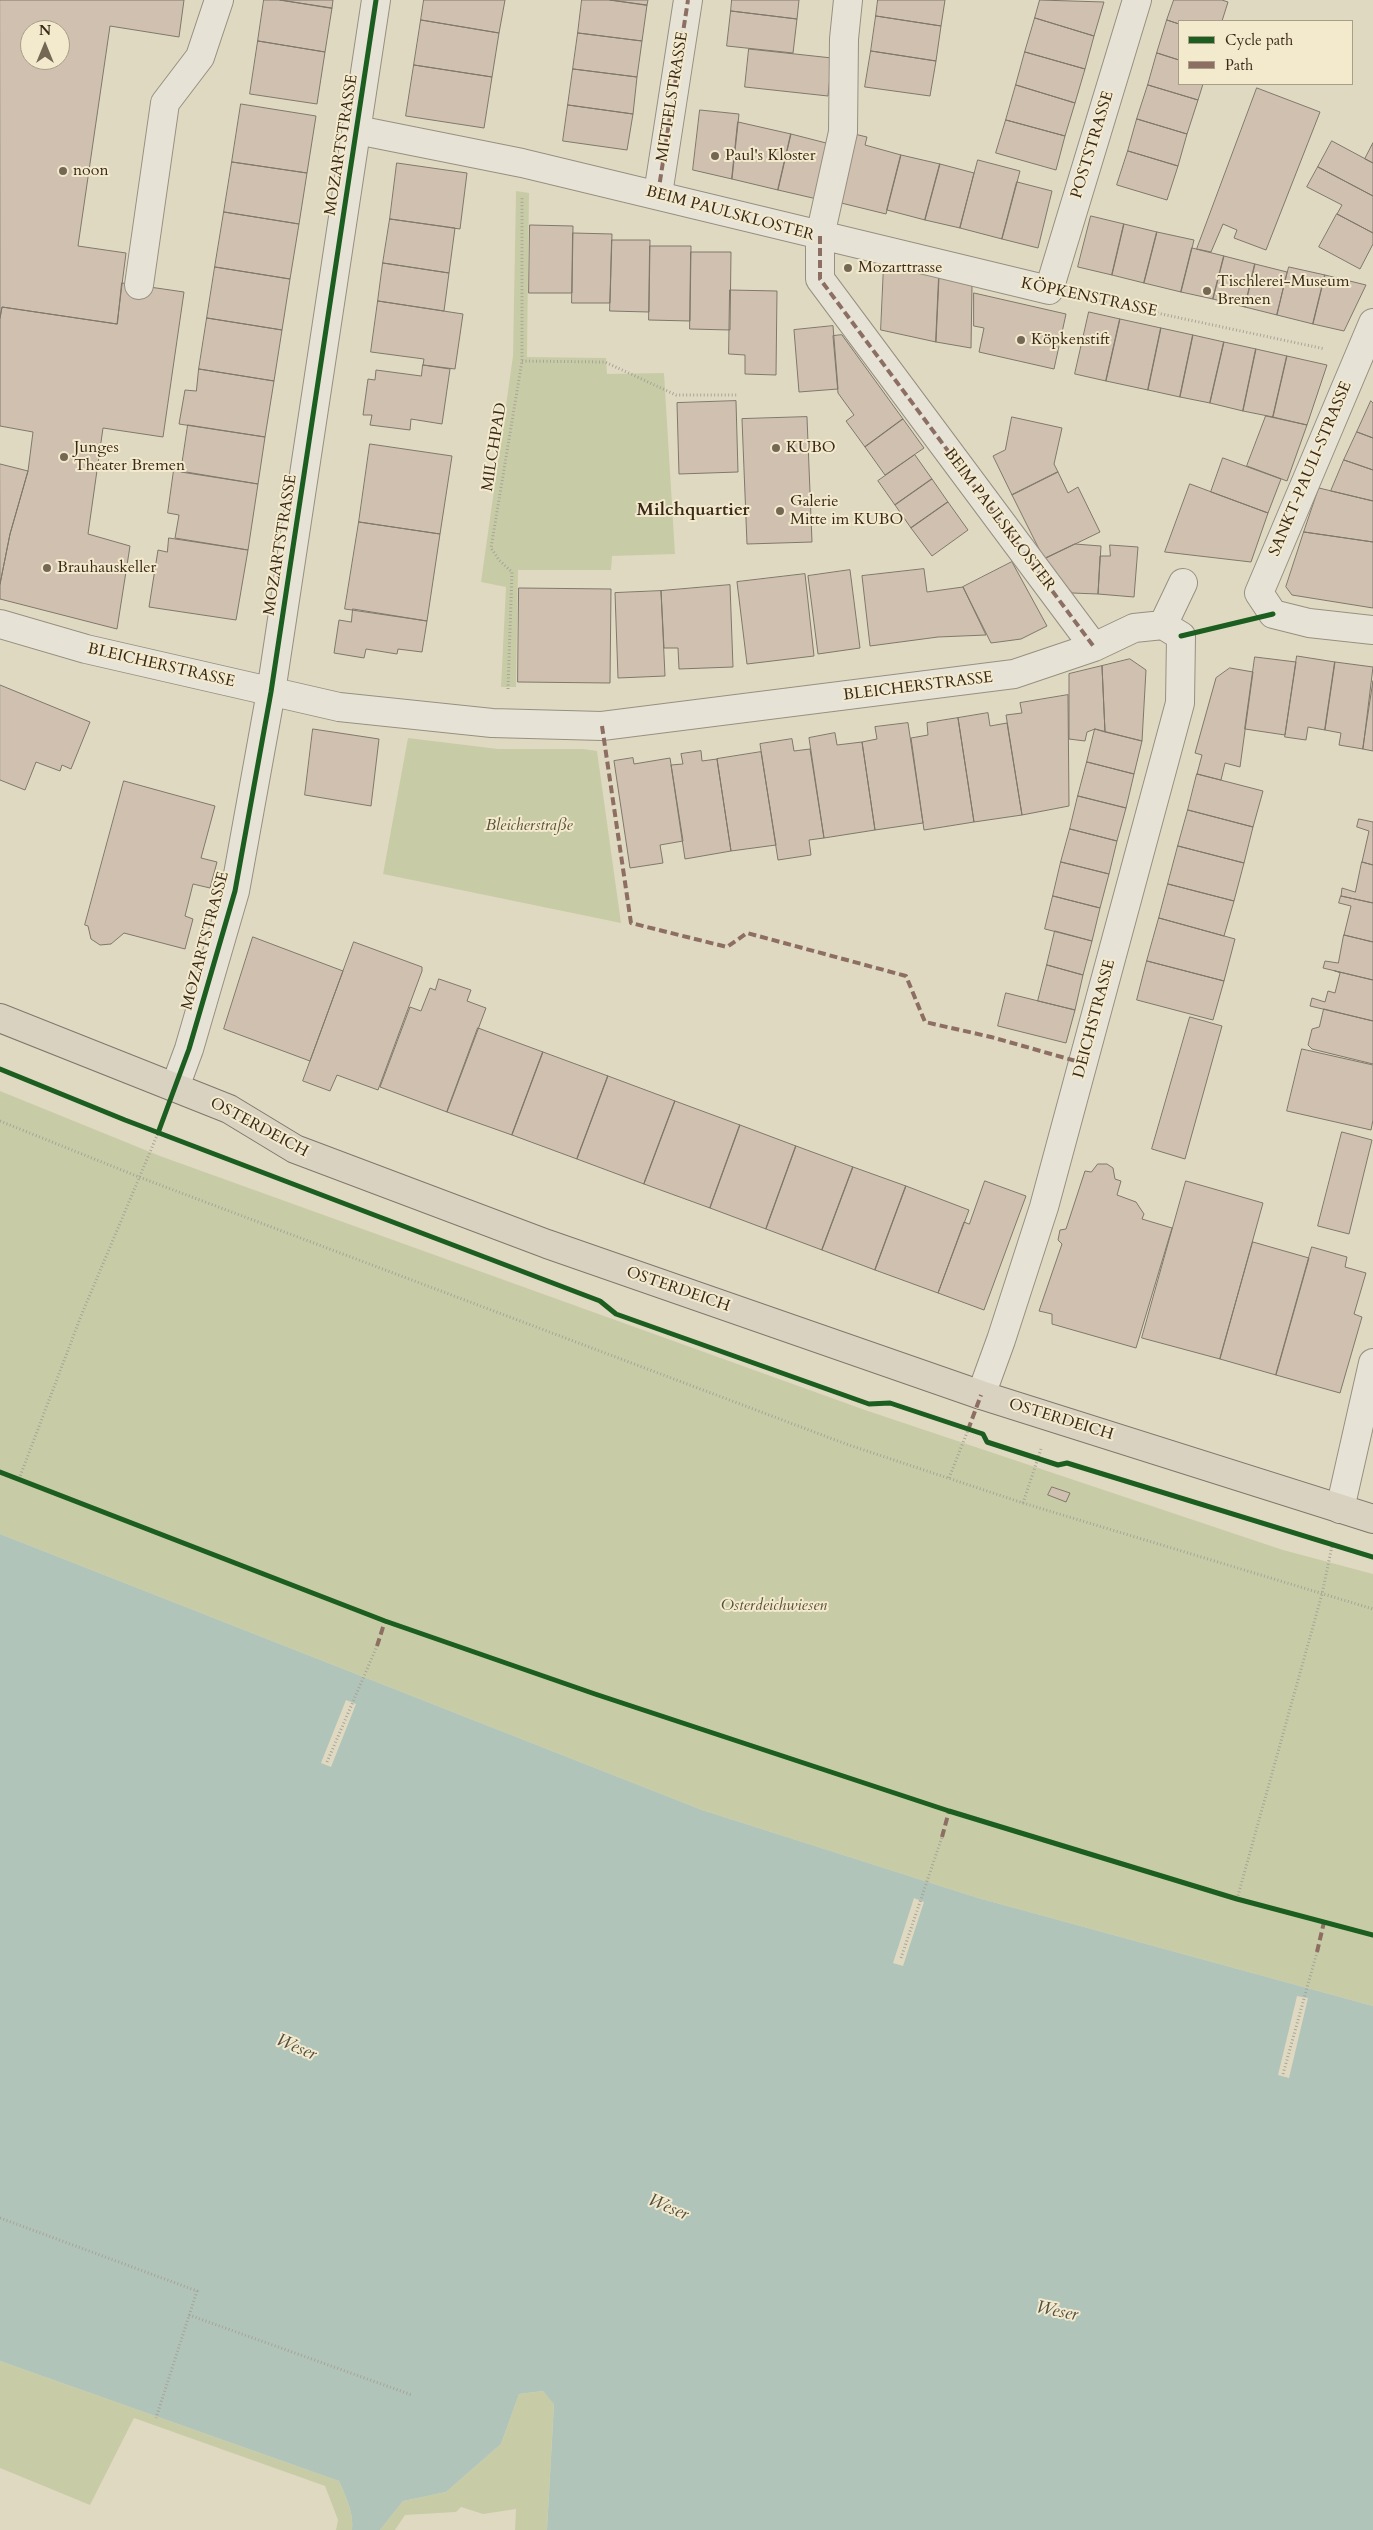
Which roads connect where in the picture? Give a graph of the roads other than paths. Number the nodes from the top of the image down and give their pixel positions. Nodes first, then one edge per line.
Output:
1 (219, 0) edge
2 (376, 0) edge
3 (688, 0) edge
4 (848, 0) edge
5 (1137, 0) edge
6 (357, 130) junction
7 (658, 194) junction
8 (820, 236) junction
9 (139, 285) dead end
10 (1049, 290) joint
11 (1372, 327) edge
12 (1183, 583) dead end
13 (0, 624) edge
14 (1172, 630) junction
15 (1373, 630) edge
16 (1094, 647) junction
17 (271, 692) junction
18 (0, 1018) edge
19 (175, 1087) junction
20 (1373, 1363) edge
21 (981, 1395) junction
22 (1340, 1509) junction
23 (1373, 1519) edge

1 - 9 street
2 - 6 street, MOZARTSTRASSE
3 - 7 street, MITTELSTRASSE
4 - 8 street
5 - 10 street, POSTSTRASSE
6 - 7 street, BEIM PAULSKLOSTER
6 - 17 street, MOZARTSTRASSE
7 - 8 street, BEIM PAULSKLOSTER
8 - 10 street, KÖPKENSTRASSE
8 - 16 street, BEIM PAULSKLOSTER
11 - 15 street, SANKT-PAULI-STRASSE
12 - 14 street
13 - 17 street, BLEICHERSTRASSE
14 - 16 street, BLEICHERSTRASSE
14 - 21 street, DEICHSTRASSE
16 - 17 street, BLEICHERSTRASSE
17 - 19 street, MOZARTSTRASSE
18 - 19 main road, OSTERDEICH
19 - 21 main road, OSTERDEICH
20 - 22 street
21 - 22 main road, OSTERDEICH
22 - 23 main road, OSTERDEICH

